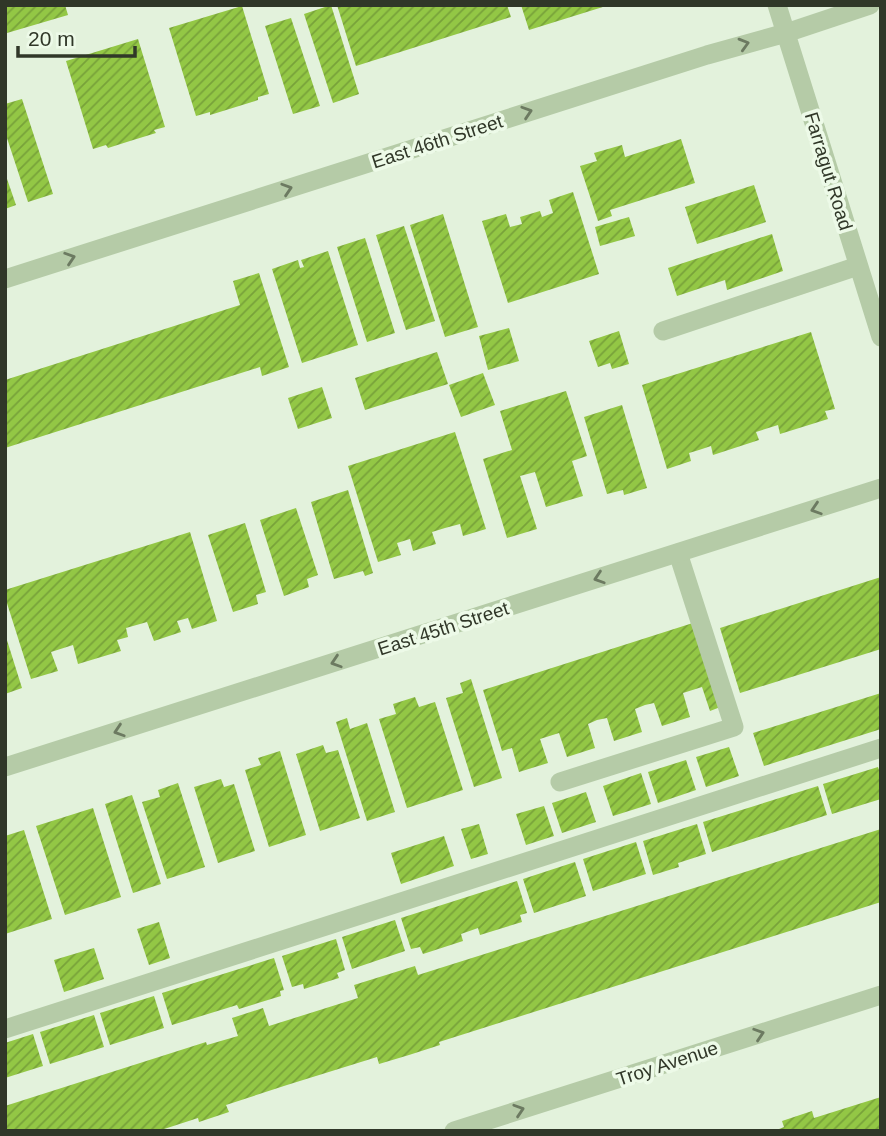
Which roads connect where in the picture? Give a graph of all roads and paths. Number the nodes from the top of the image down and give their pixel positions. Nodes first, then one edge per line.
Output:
1 (777, 5) edge
2 (870, 5) edge
3 (786, 33) junction
4 (858, 266) junction
5 (5, 279) edge
6 (663, 331) dead end
7 (881, 337) edge
8 (881, 488) edge
9 (678, 553) junction
10 (881, 748) edge
11 (5, 767) edge
12 (560, 782) dead end
13 (881, 995) edge
14 (5, 1029) edge
15 (454, 1131) edge

1 - 3 street, Farragut Road
2 - 3 street, East 46th Street
3 - 4 street, Farragut Road
5 -> 3 street, East 46th Street
4 - 6 street
4 - 7 street, Farragut Road
8 -> 9 street, East 45th Street
9 -> 11 street, East 45th Street
9 - 12 street
10 - 14 street
15 -> 13 street, Troy Avenue

